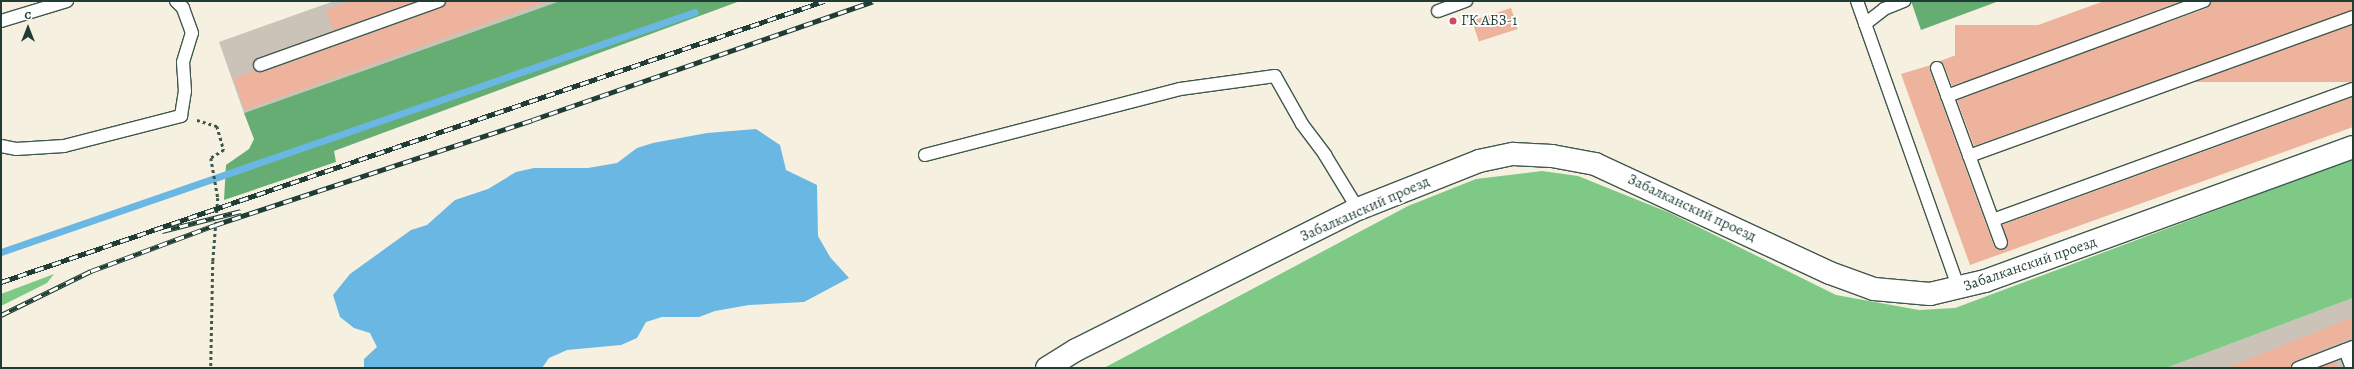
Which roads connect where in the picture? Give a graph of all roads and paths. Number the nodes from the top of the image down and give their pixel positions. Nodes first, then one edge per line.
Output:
1 (68, 1) edge
2 (176, 1) edge
3 (439, 1) edge
4 (1466, 1) edge
5 (1857, 1) edge
6 (1904, 1) edge
7 (2204, 1) edge
8 (1438, 11) dead end
9 (2353, 17) edge
10 (1, 21) edge
11 (1865, 24) junction
12 (260, 65) dead end
13 (1937, 68) dead end
14 (2353, 89) edge
15 (1947, 96) junction
16 (181, 116) junction
17 (1, 146) edge
18 (2353, 147) edge
19 (925, 155) dead end
20 (1969, 156) junction
21 (1358, 209) junction
22 (1993, 220) junction
23 (2001, 243) dead end
24 (1959, 289) junction
25 (2349, 349) edge
26 (211, 368) edge
27 (1047, 368) edge
28 (2298, 368) edge
29 (2352, 368) edge

1 - 10 lane
2 - 16 lane
3 - 12 lane
4 - 8 lane
5 - 11 lane
6 - 11 lane
7 - 15 lane
9 - 20 lane
11 - 24 lane
13 - 15 lane
14 - 22 lane
15 - 20 lane
16 - 17 lane
16 - 26 path
18 - 24 street, Забалканский проезд
19 - 21 lane
20 - 22 lane
21 - 24 street, Забалканский проезд
21 - 27 street, Забалканский проезд
22 - 23 lane
25 - 28 lane
25 - 29 lane

